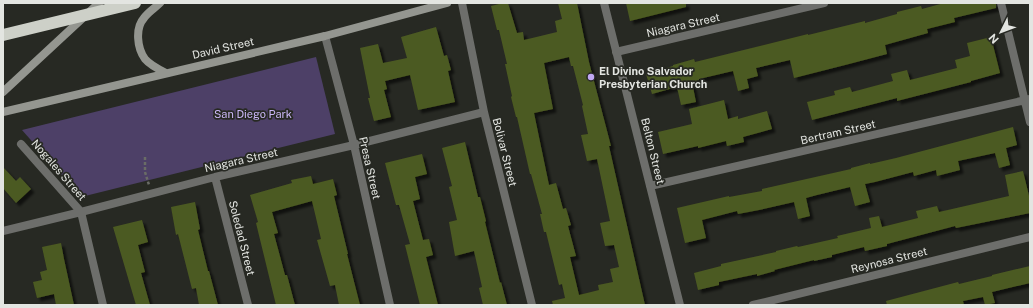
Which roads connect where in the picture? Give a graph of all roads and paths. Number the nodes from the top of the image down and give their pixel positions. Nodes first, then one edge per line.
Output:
1 (99, 3) edge
2 (134, 3) edge
3 (160, 3) edge
4 (447, 3) edge
5 (462, 3) edge
6 (604, 3) edge
7 (824, 3) edge
8 (1001, 3) edge
9 (3, 35) edge
10 (325, 36) junction
11 (616, 52) junction
12 (166, 73) junction
13 (3, 92) edge
14 (1028, 100) edge
15 (3, 112) edge
16 (484, 112) junction
17 (1030, 122) edge
18 (21, 144) dead end
19 (354, 145) junction
20 (145, 157) dead end
21 (216, 177) junction
22 (650, 186) junction
23 (152, 193) junction
24 (81, 212) junction
25 (3, 231) edge
26 (1030, 237) edge
27 (103, 305) edge
28 (248, 305) edge
29 (390, 305) edge
30 (532, 305) edge
31 (680, 305) edge
32 (753, 305) edge

1 - 13 main road
2 - 9 highway, bridge
3 - 12 main road
4 - 10 main road, David Street
5 - 16 street, Bolivar Street
6 - 11 street, Belton Street
7 - 11 street, Niagara Street
8 - 14 street
10 - 12 main road, David Street
10 - 19 street, Presa Street
11 - 22 street, Belton Street
12 - 15 main road, David Street
14 - 17 street
14 - 22 street, Bertram Street
16 - 19 street, Niagara Street
16 - 30 street, Bolivar Street
18 - 24 street, Nogales Street
19 - 21 street, Niagara Street
19 - 29 street, Presa Street
20 - 23 path
21 - 23 street, Niagara Street
21 - 28 street, Soledad Street
22 - 31 street, Belton Street
23 - 24 street, Niagara Street
24 - 25 street, Niagara Street
24 - 27 street, Nogales Street
26 - 32 street, Reynosa Street

